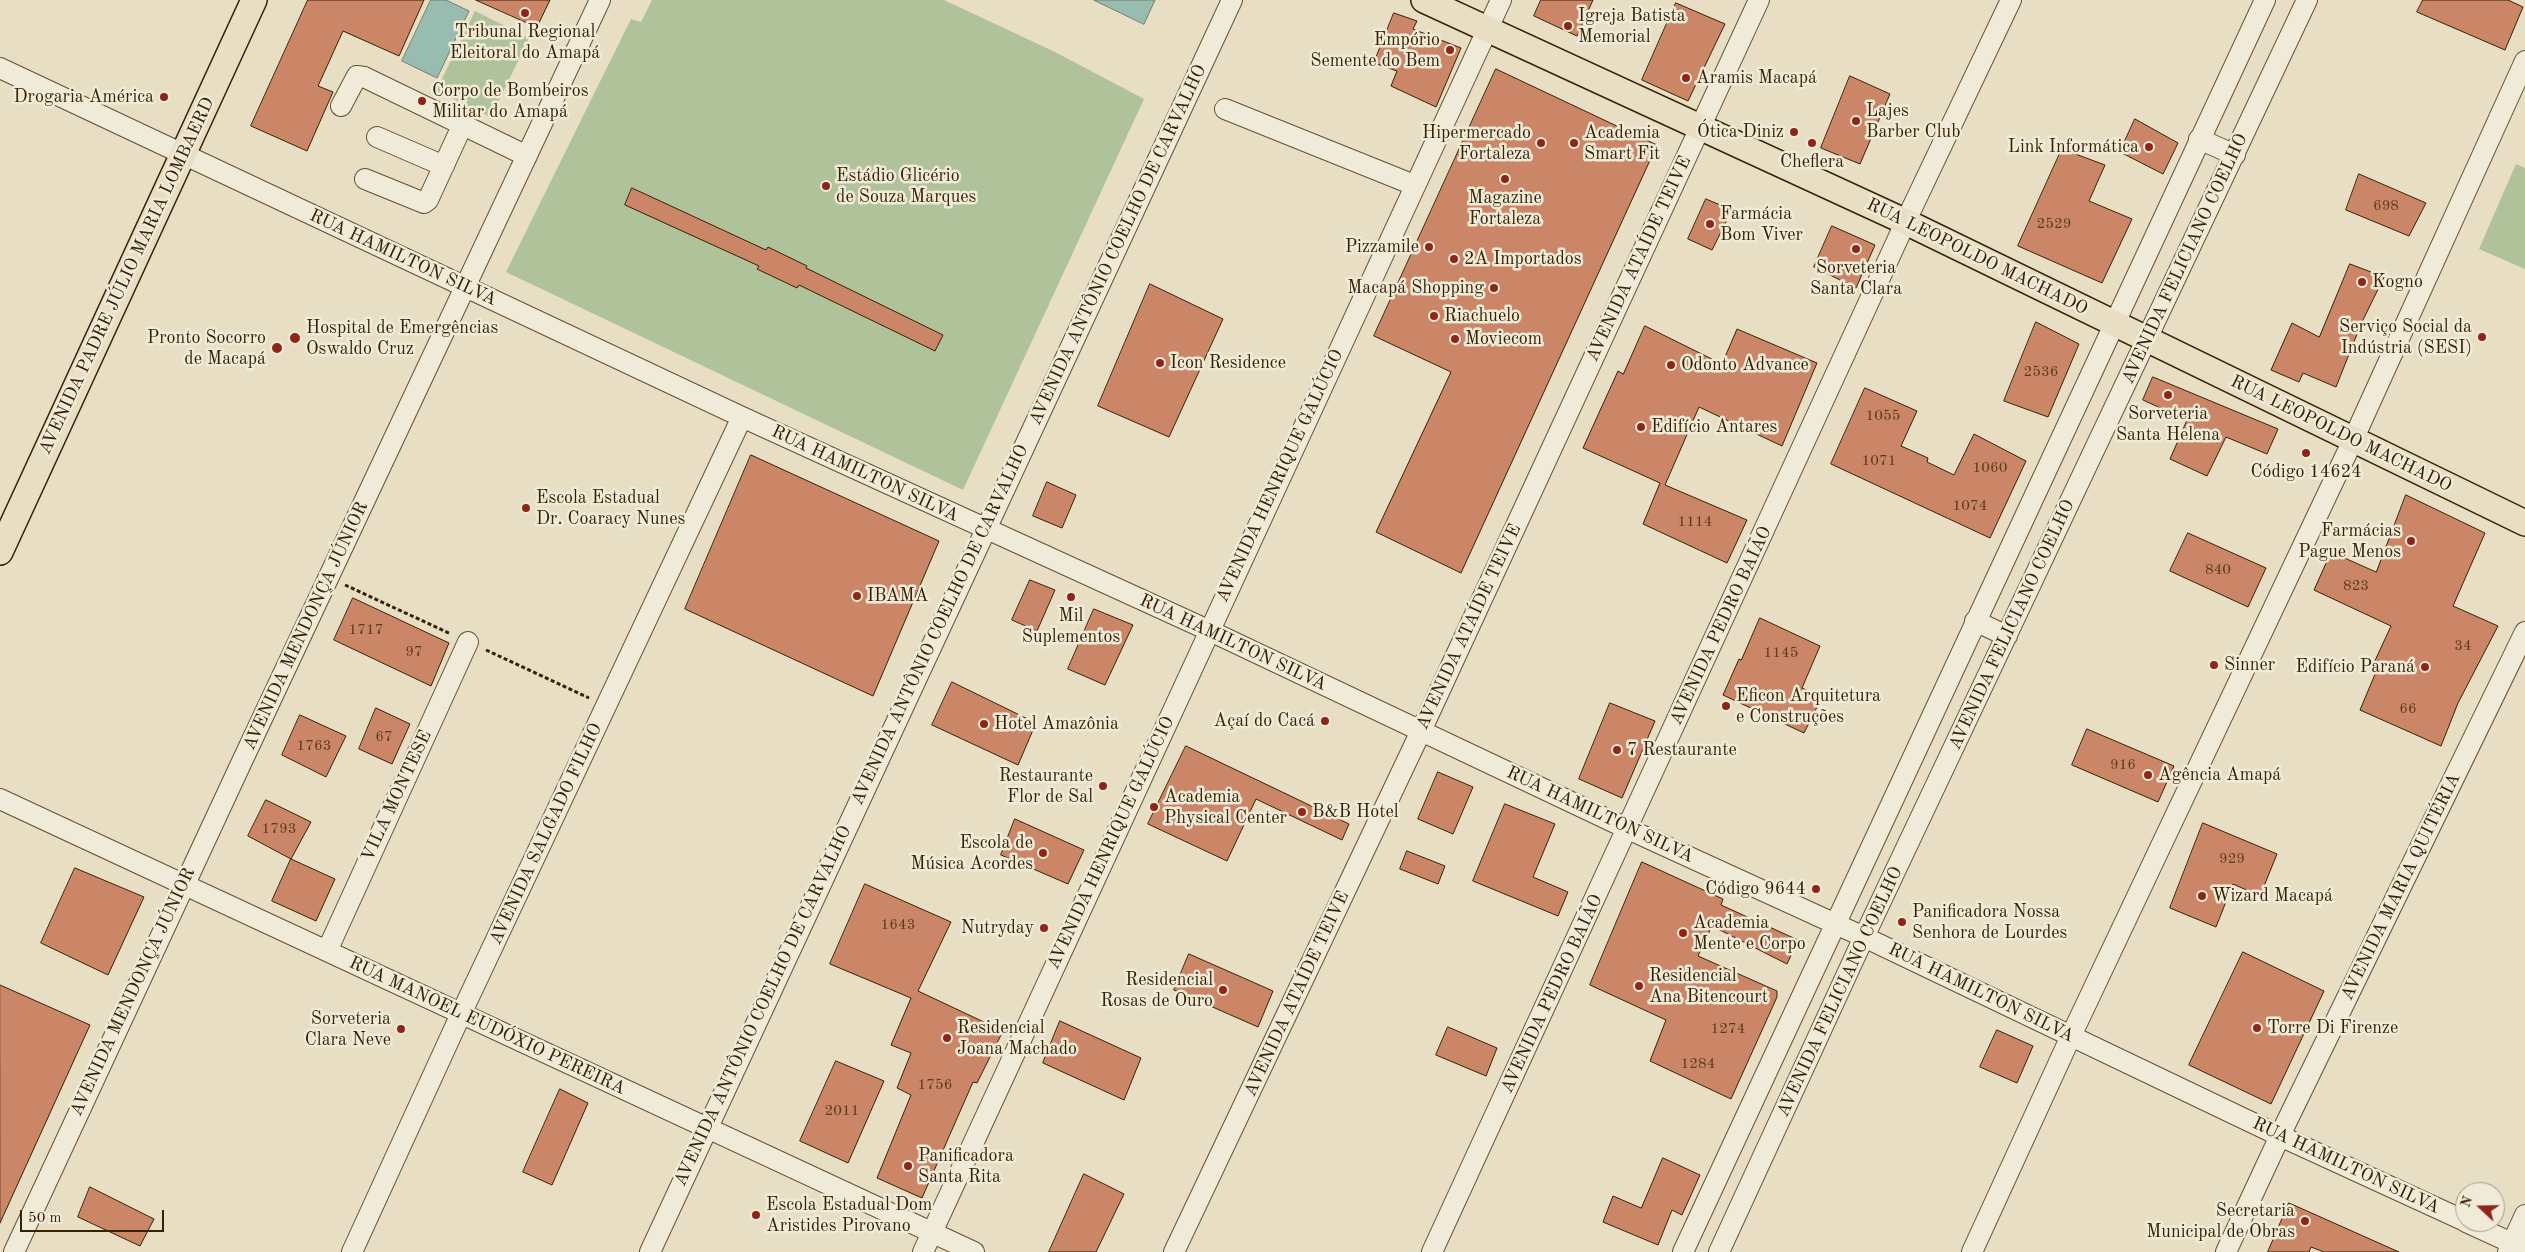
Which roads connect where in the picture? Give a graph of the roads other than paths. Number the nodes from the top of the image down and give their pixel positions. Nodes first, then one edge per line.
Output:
1 (254, 0) edge
2 (600, 0) edge
3 (1232, 0) edge
4 (1424, 0) edge
5 (1501, 0) edge
6 (1759, 0) edge
7 (2011, 0) edge
8 (2264, 0) edge
9 (2307, 0) edge
10 (1487, 29) junction
11 (2525, 61) edge
12 (0, 68) edge
13 (341, 106) dead end
14 (1225, 110) dead end
15 (462, 126) junction
16 (1700, 127) junction
17 (378, 137) dead end
18 (2199, 139) junction
19 (182, 155) junction
20 (2235, 155) junction
21 (527, 156) junction
22 (444, 166) junction
23 (366, 179) dead end
24 (1414, 185) junction
25 (1906, 222) junction
26 (466, 288) junction
27 (2113, 323) junction
28 (2148, 339) junction
29 (742, 417) junction
30 (2353, 440) junction
31 (2525, 524) edge
32 (984, 530) junction
33 (0, 552) edge
34 (1975, 621) junction
35 (1208, 630) junction
36 (2525, 632) edge
37 (2007, 636) junction
38 (468, 642) dead end
39 (1421, 731) junction
40 (0, 799) edge
41 (1628, 829) junction
42 (183, 884) junction
43 (1834, 924) junction
44 (1864, 937) junction
45 (326, 950) junction
46 (461, 1014) junction
47 (2071, 1036) junction
48 (706, 1128) junction
49 (2280, 1136) junction
50 (1701, 1213) junction
51 (2525, 1215) edge
52 (2455, 1217) edge
53 (1732, 1227) junction
54 (932, 1232) junction
55 (2485, 1232) edge
56 (2515, 1248) edge
57 (14, 1252) edge
58 (352, 1252) edge
59 (650, 1252) edge
60 (923, 1252) edge
61 (974, 1252) edge
62 (1174, 1252) edge
63 (1432, 1252) edge
64 (1683, 1252) edge
65 (1720, 1252) edge
66 (1972, 1252) edge
67 (2226, 1252) edge

1 - 19 main road, AVENIDA PADRE JÚLIO MARIA LOMBAERD
2 - 21 street, AVENIDA MENDONÇA JÚNIOR
3 - 32 street, AVENIDA ANTÔNIO COELHO DE CARVALHO
4 - 10 main road, RUA LEOPOLDO MACHADO
5 - 10 street, AVENIDA HENRIQUE GALÚCIO
6 - 16 street, AVENIDA ATAÍDE TEIVE
7 - 25 street, AVENIDA PEDRO BAIÃO
8 - 18 street, AVENIDA FELICIANO COELHO
9 - 20 street, AVENIDA FELICIANO COELHO
10 - 16 main road, RUA LEOPOLDO MACHADO
10 - 24 street, AVENIDA HENRIQUE GALÚCIO
11 - 30 street
12 - 19 street, RUA HAMILTON SILVA
13 - 15 street
14 - 24 street
15 - 21 street
15 - 22 street
16 - 25 main road, RUA LEOPOLDO MACHADO
16 - 39 street, AVENIDA ATAÍDE TEIVE
17 - 22 street
18 - 20 street
18 - 27 street, AVENIDA FELICIANO COELHO
19 - 26 street, RUA HAMILTON SILVA
19 - 33 main road, AVENIDA PADRE JÚLIO MARIA LOMBAERD
20 - 28 street, AVENIDA FELICIANO COELHO
21 - 26 street, AVENIDA MENDONÇA JÚNIOR
22 - 23 street
24 - 35 street, AVENIDA HENRIQUE GALÚCIO
25 - 27 main road, RUA LEOPOLDO MACHADO
25 - 41 street, AVENIDA PEDRO BAIÃO
26 - 29 street, RUA HAMILTON SILVA
26 - 42 street, AVENIDA MENDONÇA JÚNIOR
27 - 28 main road, RUA LEOPOLDO MACHADO
27 - 34 street, AVENIDA FELICIANO COELHO
28 - 30 main road, RUA LEOPOLDO MACHADO
28 - 37 street, AVENIDA FELICIANO COELHO
29 - 32 street, RUA HAMILTON SILVA
29 - 46 street, AVENIDA SALGADO FILHO
30 - 31 main road, RUA LEOPOLDO MACHADO
30 - 47 street
32 - 35 street, RUA HAMILTON SILVA
32 - 48 street, AVENIDA ANTÔNIO COELHO DE CARVALHO
34 - 37 street
34 - 43 street, AVENIDA FELICIANO COELHO
35 - 39 street, RUA HAMILTON SILVA
35 - 54 street, AVENIDA HENRIQUE GALÚCIO
36 - 49 street, AVENIDA MARIA QUITÉRIA
37 - 44 street, AVENIDA FELICIANO COELHO
38 - 45 street, VILA MONTESE
39 - 41 street, RUA HAMILTON SILVA
39 - 62 street, AVENIDA ATAÍDE TEIVE
40 - 42 street, RUA MANOEL EUDÓXIO PEREIRA
41 - 43 street, RUA HAMILTON SILVA
41 - 63 street, AVENIDA PEDRO BAIÃO
42 - 45 street, RUA MANOEL EUDÓXIO PEREIRA
42 - 57 street, AVENIDA MENDONÇA JÚNIOR
43 - 44 street, RUA HAMILTON SILVA
43 - 50 street, AVENIDA FELICIANO COELHO
44 - 47 street, RUA HAMILTON SILVA
44 - 53 street, AVENIDA FELICIANO COELHO
45 - 46 street, RUA MANOEL EUDÓXIO PEREIRA
46 - 48 street, RUA MANOEL EUDÓXIO PEREIRA
46 - 58 street, AVENIDA SALGADO FILHO
47 - 49 street, RUA HAMILTON SILVA
47 - 66 street
48 - 54 street, RUA MANOEL EUDÓXIO PEREIRA
48 - 59 street, AVENIDA ANTÔNIO COELHO DE CARVALHO
49 - 52 street, RUA HAMILTON SILVA
49 - 67 street, AVENIDA MARIA QUITÉRIA
50 - 53 street
50 - 64 street, AVENIDA FELICIANO COELHO
51 - 56 street
53 - 65 street, AVENIDA FELICIANO COELHO
54 - 60 street, AVENIDA HENRIQUE GALÚCIO
54 - 61 street, RUA MANOEL EUDÓXIO PEREIRA
55 - 56 street, RUA HAMILTON SILVA

